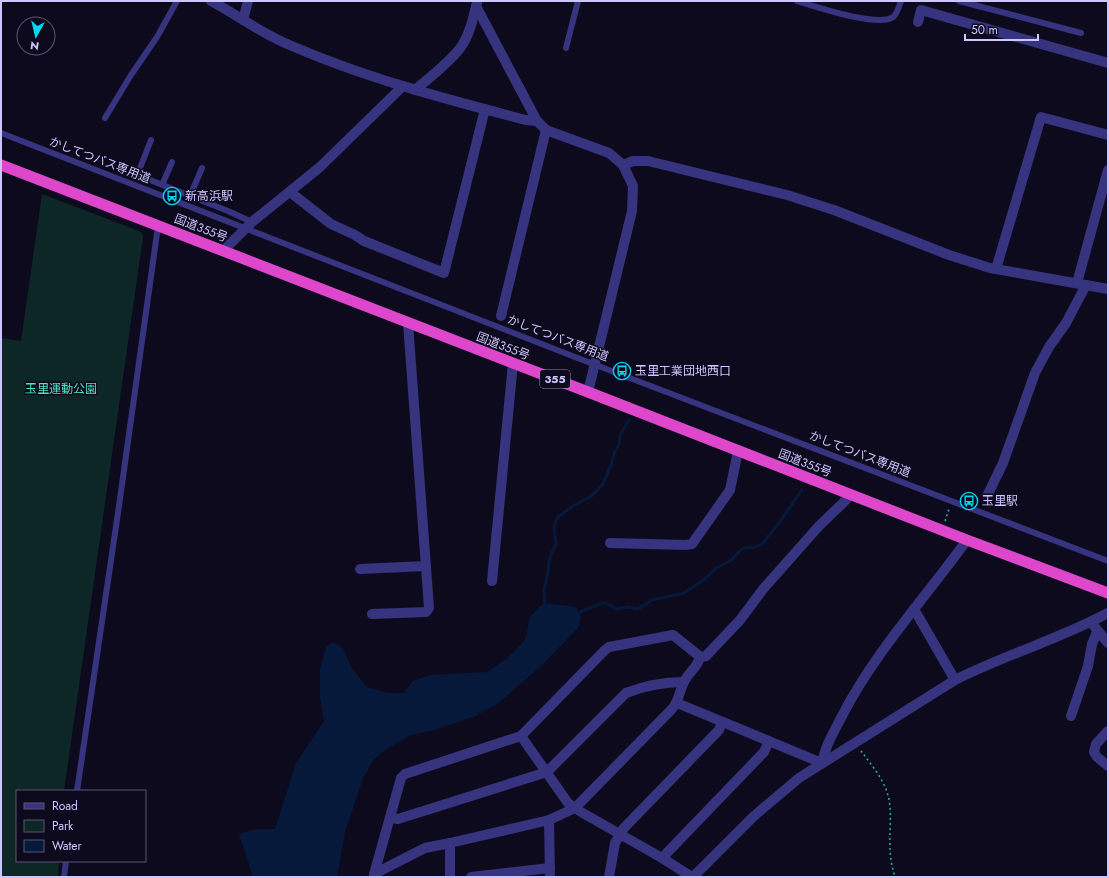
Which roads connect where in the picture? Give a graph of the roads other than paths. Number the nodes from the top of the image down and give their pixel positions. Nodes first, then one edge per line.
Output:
1 (177, 1) edge
2 (211, 1) edge
3 (248, 1) edge
4 (578, 1) edge
5 (797, 1) edge
6 (901, 1) edge
7 (959, 1) edge
8 (477, 4) edge
9 (242, 20) junction
10 (918, 22) dead end
11 (1080, 33) dead end
12 (566, 48) dead end
13 (1108, 63) edge
14 (404, 86) junction
15 (415, 90) junction
16 (485, 109) junction
17 (105, 118) dead end
18 (537, 121) junction
19 (546, 130) junction
20 (1, 133) edge
21 (1108, 135) edge
22 (151, 140) dead end
23 (172, 162) dead end
24 (1, 165) edge
25 (623, 165) junction
26 (202, 168) dead end
27 (1108, 170) edge
28 (162, 185) junction
29 (290, 192) junction
30 (190, 196) junction
31 (249, 225) junction
32 (158, 226) junction
33 (223, 251) junction
34 (996, 269) junction
35 (1081, 284) junction
36 (1108, 289) edge
37 (501, 316) dead end
38 (408, 323) junction
39 (513, 364) junction
40 (595, 364) junction
41 (588, 392) junction
42 (738, 451) junction
43 (850, 494) junction
44 (988, 494) dead end
45 (967, 540) junction
46 (610, 543) dead end
47 (1108, 561) edge
48 (426, 566) junction
49 (360, 569) dead end
50 (492, 580) dead end
51 (1108, 593) edge
52 (914, 609) junction
53 (1108, 613) edge
54 (372, 614) dead end
55 (1090, 622) junction
56 (1097, 632) junction
57 (1108, 643) edge
58 (700, 657) junction
59 (955, 680) junction
60 (683, 682) junction
61 (677, 703) junction
62 (1071, 716) dead end
63 (722, 722) junction
64 (1108, 731) edge
65 (521, 736) junction
66 (768, 741) junction
67 (822, 763) junction
68 (1108, 766) edge
69 (547, 772) junction
70 (77, 790) edge
71 (575, 808) junction
72 (390, 818) junction
73 (549, 820) junction
74 (620, 834) junction
75 (450, 843) junction
76 (662, 858) junction
77 (66, 862) edge
78 (550, 872) edge
79 (64, 877) edge
80 (450, 877) edge
81 (471, 877) edge
82 (609, 877) edge
83 (693, 877) edge

1 - 17 lane
2 - 9 street
3 - 9 street
4 - 12 lane
5 - 6 lane
7 - 11 lane
8 - 15 street
8 - 18 street
9 - 14 street
10 - 13 street
14 - 15 street
14 - 29 street
15 - 16 street
16 - 18 street
16 - 29 street
18 - 19 street
19 - 25 street
19 - 37 street
20 - 31 lane, かしてつバス専用道
21 - 34 street
22 - 28 lane
23 - 28 lane
24 - 32 highway, 国道355号 / 355
25 - 34 street
25 - 40 street
26 - 30 lane
27 - 35 street
28 - 30 lane
29 - 31 street
30 - 31 lane
31 - 33 street
31 - 40 lane, かしてつバス専用道
32 - 33 highway, 国道355号 / 355
32 - 70 lane
33 - 38 highway, 国道355号 / 355
34 - 35 street
35 - 36 street
35 - 44 street
38 - 39 highway, 国道355号 / 355
38 - 48 street
39 - 41 highway, 国道355号 / 355
39 - 50 street
40 - 41 street
40 - 47 lane, かしてつバス専用道
41 - 42 highway, 国道355号 / 355
42 - 43 highway, 国道355号 / 355
42 - 46 street
43 - 45 highway, 国道355号 / 355
43 - 58 street
45 - 51 highway, 国道355号 / 355
45 - 52 street
48 - 49 street
48 - 54 street
52 - 59 street
52 - 67 street
53 - 55 street
55 - 56 street
55 - 59 street
56 - 57 street
56 - 62 street
58 - 60 street
58 - 65 street
59 - 67 street
60 - 61 street
60 - 69 street
61 - 63 street
61 - 71 street
63 - 66 street
63 - 74 street
64 - 68 street
65 - 69 street
65 - 72 street
66 - 67 street
66 - 76 street
67 - 83 street
69 - 71 street
69 - 72 street
71 - 73 street
71 - 74 street
72 - 75 street
73 - 75 street
73 - 78 street
74 - 76 street
74 - 82 street
75 - 80 street
76 - 83 street
77 - 79 lane
78 - 81 street

